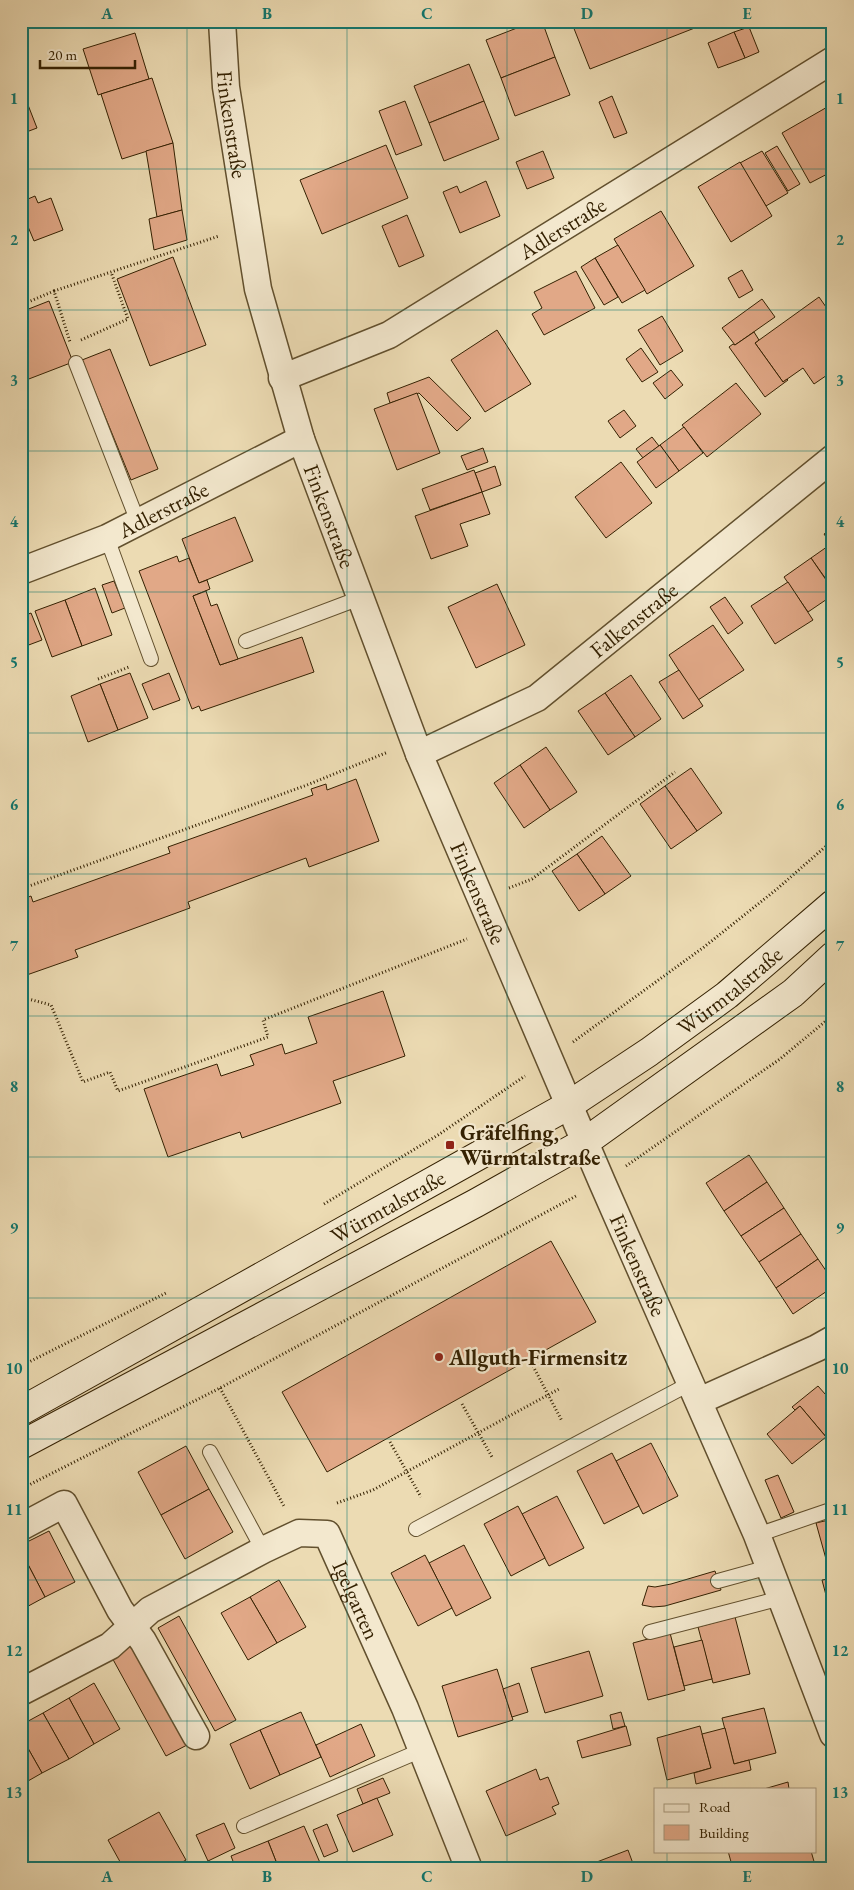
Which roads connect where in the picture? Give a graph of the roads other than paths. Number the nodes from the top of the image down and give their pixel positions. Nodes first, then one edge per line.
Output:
1 (222, 21) edge
2 (833, 60) edge
3 (76, 363) road end
4 (282, 378) junction
5 (301, 439) junction
6 (833, 458) edge
7 (138, 522) junction
8 (107, 538) junction
9 (21, 571) edge
10 (360, 598) junction
11 (246, 642) dead end
12 (151, 659) road end
13 (416, 748) junction
14 (833, 904) edge
15 (833, 956) edge
16 (569, 1105) junction
17 (584, 1142) junction
18 (833, 1339) edge
19 (695, 1392) junction
20 (21, 1412) edge
21 (21, 1445) edge
22 (210, 1452) dead end
23 (833, 1509) edge
24 (21, 1527) edge
25 (416, 1529) dead end
26 (757, 1535) junction
27 (263, 1550) junction
28 (769, 1567) junction
29 (718, 1580) dead end
30 (781, 1598) junction
31 (133, 1626) junction
32 (650, 1632) dead end
33 (21, 1692) edge
34 (833, 1734) edge
35 (196, 1736) dead end
36 (422, 1750) junction
37 (244, 1826) dead end
38 (469, 1869) edge

1 - 4 street, Finkenstraße
2 - 4 street, Adlerstraße
3 - 7 lane
4 - 5 street, Finkenstraße
5 - 7 street, Adlerstraße
5 - 10 street, Finkenstraße
6 - 13 street, Falkenstraße
7 - 8 street, Adlerstraße
8 - 9 street, Adlerstraße
8 - 12 lane
10 - 11 lane
10 - 13 street, Finkenstraße
13 - 16 street, Finkenstraße
14 - 16 main road, Würmtalstraße
15 - 17 main road, Würmtalstraße
16 - 17 street, Finkenstraße
16 - 20 main road, Würmtalstraße
17 - 19 street, Finkenstraße
17 - 21 main road, Würmtalstraße
18 - 19 street
19 - 25 lane
19 - 26 street, Finkenstraße
22 - 27 lane
23 - 26 lane
24 - 31 street
26 - 28 street, Finkenstraße
27 - 31 street, Igelgarten
27 - 36 street, Igelgarten
28 - 29 lane
28 - 30 street, Finkenstraße
30 - 32 lane
30 - 34 street, Finkenstraße
31 - 33 street, Igelgarten
31 - 35 street
36 - 37 lane
36 - 38 street, Igelgarten

